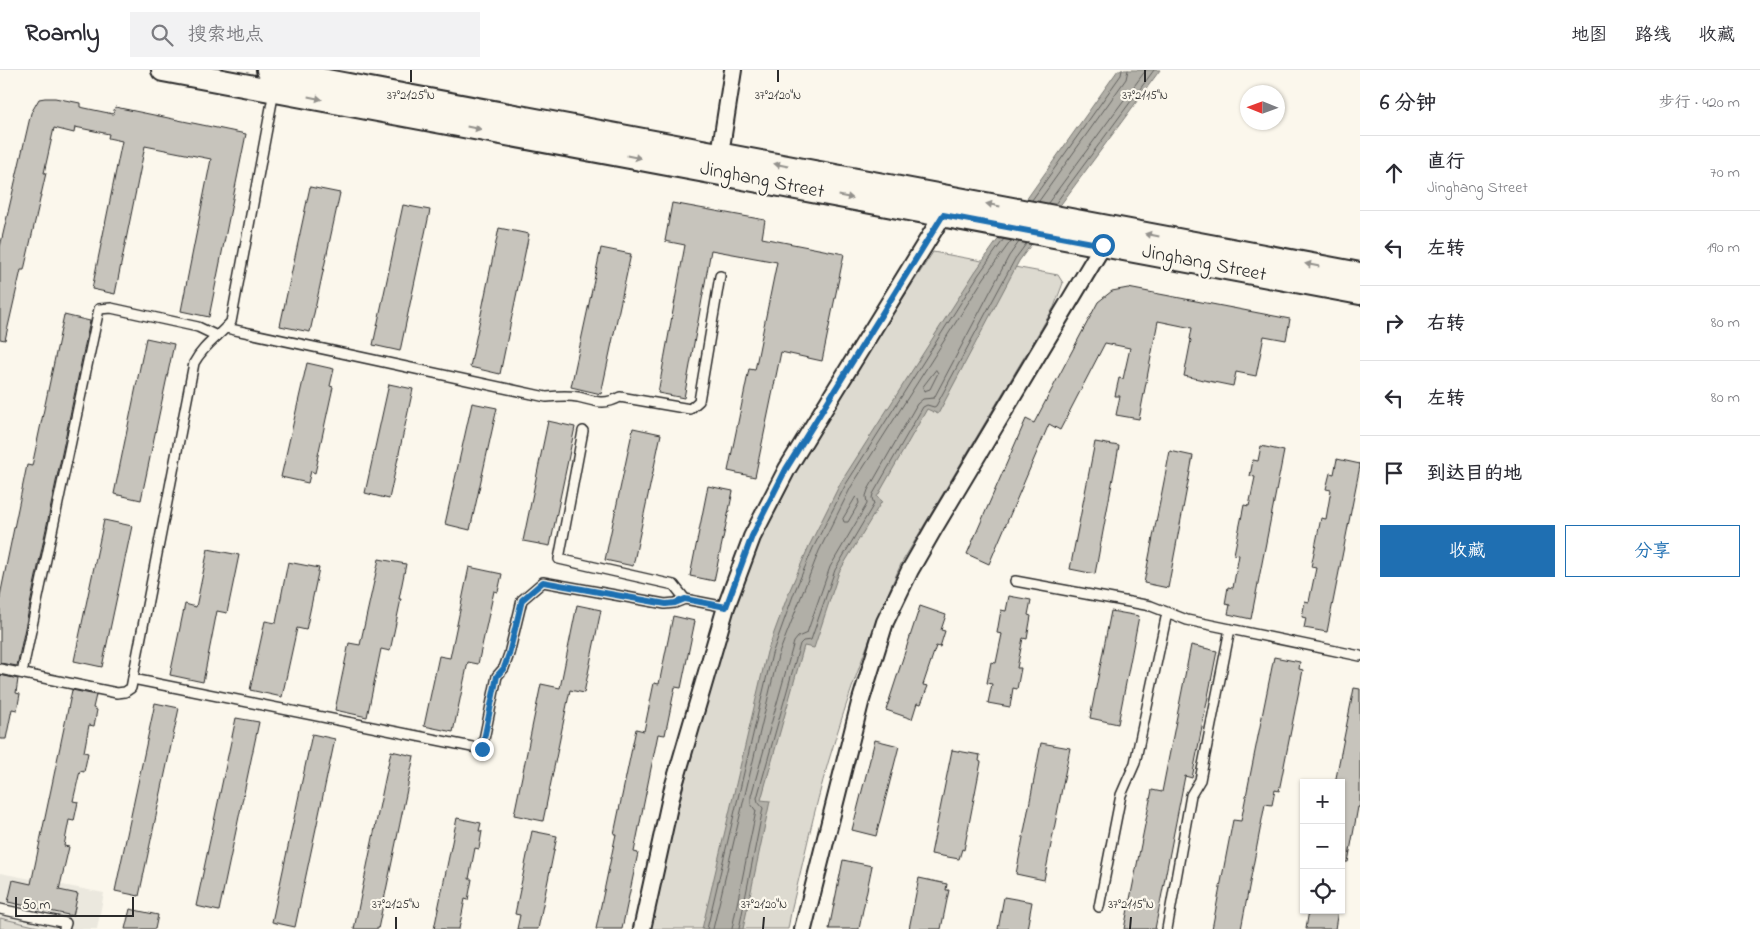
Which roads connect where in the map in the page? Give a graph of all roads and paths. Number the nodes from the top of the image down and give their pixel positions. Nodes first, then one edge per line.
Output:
1 (164, 70) edge
2 (732, 70) edge
3 (271, 80) edge
4 (720, 154) junction
5 (943, 215) junction
6 (1103, 245) junction
7 (1360, 274) edge
8 (720, 276) dead end
9 (1360, 293) edge
10 (226, 328) junction
11 (217, 336) junction
12 (583, 431) dead end
13 (1015, 581) dead end
14 (685, 599) junction
15 (726, 607) junction
16 (1167, 612) junction
17 (1230, 629) junction
18 (1360, 656) edge
19 (0, 669) edge
20 (22, 673) junction
21 (133, 679) junction
22 (1099, 907) dead end
23 (0, 909) edge
24 (64, 929) edge
25 (642, 929) edge
26 (803, 929) edge
27 (1167, 929) edge

1 - 3 main road, Jinghang Street
2 - 4 street
3 - 4 main road, Jinghang Street
3 -> 5 main road, Jinghang Street
3 - 10 lane
7 -> 4 main road, Jinghang Street
5 - 6 main road, Jinghang Street
5 - 15 street
6 - 9 main road, Jinghang Street
6 - 26 street
8 - 10 lane
10 - 11 lane
11 - 20 lane
11 - 21 lane
12 - 14 lane
13 - 16 lane
14 - 15 lane
14 - 21 lane
15 - 25 street
16 - 17 lane
16 - 22 lane
17 - 18 lane
17 - 27 lane
19 - 20 lane
20 - 21 lane
23 - 24 lane

